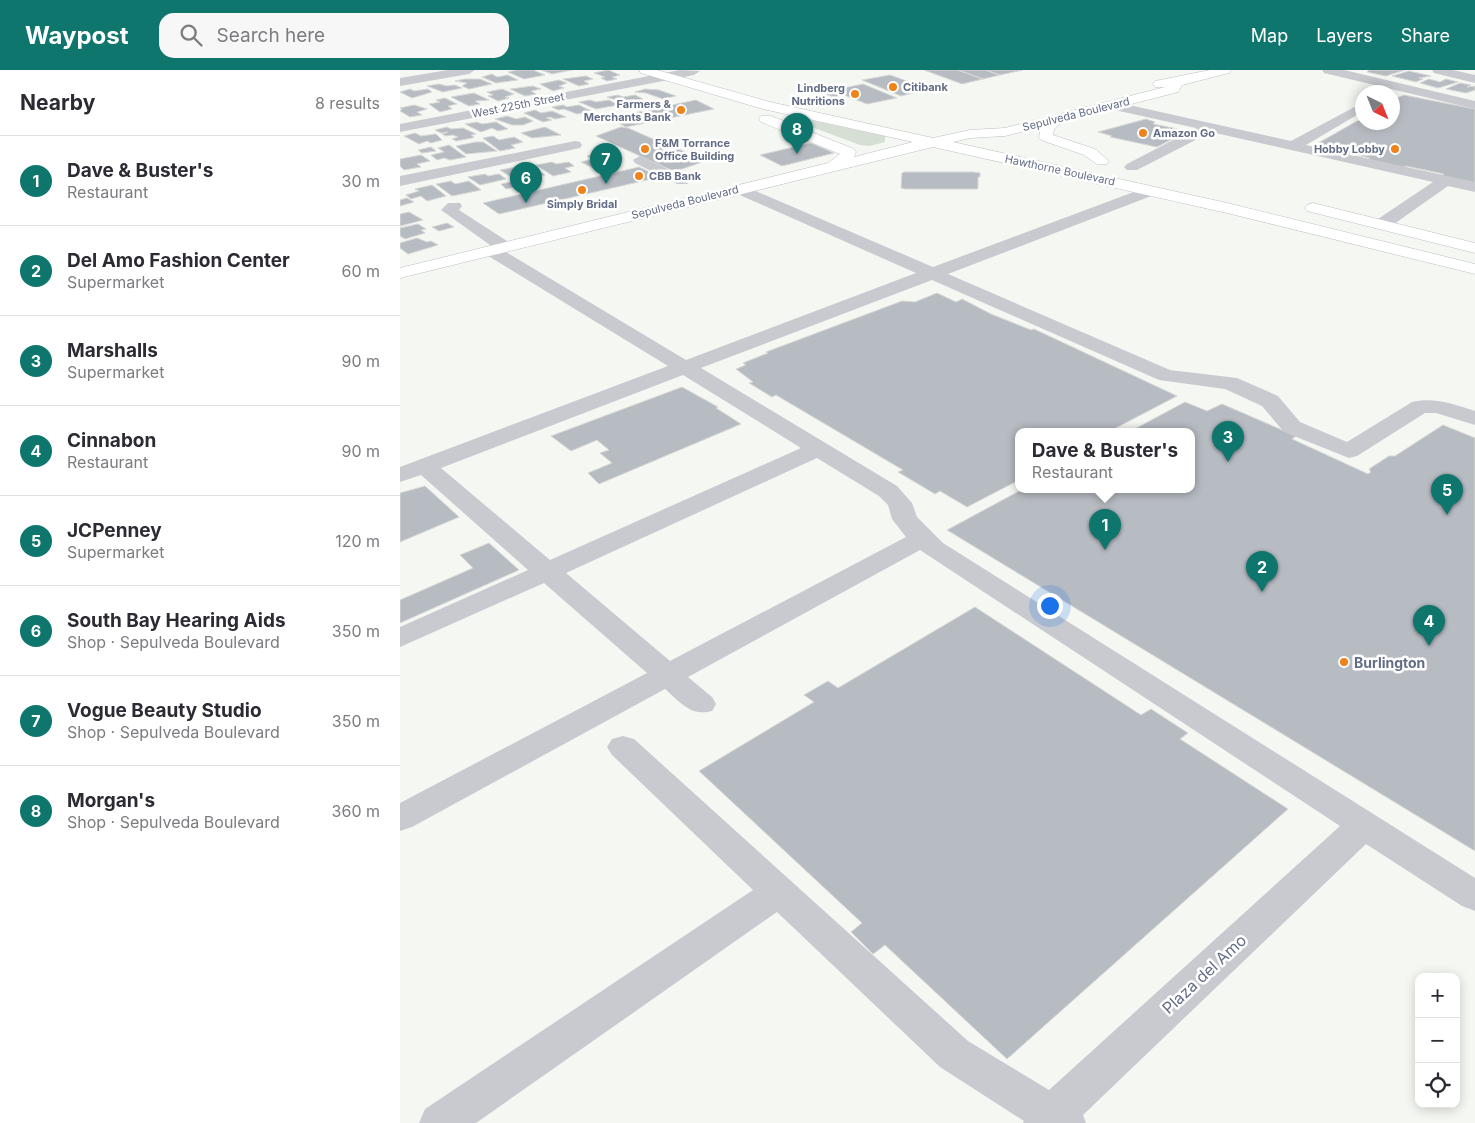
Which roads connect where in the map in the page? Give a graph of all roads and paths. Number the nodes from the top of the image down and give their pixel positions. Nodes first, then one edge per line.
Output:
1 (469, 70) edge
2 (644, 70) edge
3 (1225, 70) edge
4 (1328, 70) edge
5 (1438, 70) edge
6 (690, 75) edge
7 (710, 76) dead end
8 (664, 77) junction
9 (1473, 77) edge
10 (400, 82) edge
11 (1178, 82) junction
12 (1377, 85) edge
13 (1400, 91) edge
14 (1111, 105) junction
15 (1475, 105) edge
16 (1355, 111) edge
17 (1058, 118) junction
18 (400, 128) edge
19 (1208, 128) junction
20 (934, 134) junction
21 (970, 134) junction
22 (1017, 144) dead end
23 (575, 145) dead end
24 (1292, 147) junction
25 (1036, 148) dead end
26 (640, 160) dead end
27 (1102, 161) junction
28 (828, 166) junction
29 (1132, 167) junction
30 (1426, 176) junction
31 (1446, 180) junction
32 (400, 181) edge
33 (682, 181) dead end
34 (1156, 181) junction
35 (1475, 187) edge
36 (739, 189) junction
37 (1296, 204) dead end
38 (454, 206) dead end
39 (1362, 220) junction
40 (1381, 225) junction
41 (1475, 248) edge
42 (497, 249) junction
43 (1475, 269) edge
44 (400, 273) edge
45 (931, 274) junction
46 (683, 367) junction
47 (1475, 418) edge
48 (818, 448) junction
49 (424, 466) junction
50 (400, 475) edge
51 (922, 539) junction
52 (547, 571) junction
53 (400, 638) edge
54 (668, 674) junction
55 (701, 704) dead end
56 (623, 747) dead end
57 (400, 818) edge
58 (1364, 825) junction
59 (779, 891) junction
60 (1475, 896) edge
61 (1054, 1120) edge
62 (440, 1123) edge

1 - 10 street
2 - 8 main road, Hawthorne Boulevard
3 - 11 main road, Sepulveda Boulevard
4 - 12 street
5 - 9 street
6 - 7 main road, Hawthorne Boulevard
6 - 8 main road, Hawthorne Boulevard
6 - 20 main road, Hawthorne Boulevard
6 - 28 main road
8 - 18 street, West 225th Street
11 - 14 main road, Sepulveda Boulevard
11 - 21 main road, Sepulveda Boulevard
13 - 15 street
14 - 17 main road, Sepulveda Boulevard
14 - 19 street
16 - 24 street
17 - 21 main road, Sepulveda Boulevard
17 - 27 main road
19 - 24 street
19 - 29 street
20 - 21 main road, Sepulveda Boulevard
20 - 28 main road, Sepulveda Boulevard
20 - 34 main road, Hawthorne Boulevard
21 - 22 main road, Hawthorne Boulevard
23 - 32 street
24 - 30 street
25 - 27 main road, Hawthorne Boulevard
26 - 33 street
27 - 29 main road, Hawthorne Boulevard
28 - 36 main road, Sepulveda Boulevard
29 - 34 main road, Hawthorne Boulevard
30 - 31 street
30 - 39 street
31 - 35 street
31 - 40 street
34 - 43 main road, Hawthorne Boulevard
34 - 45 street
36 - 42 main road, Sepulveda Boulevard
36 - 45 street
37 - 39 main road
38 - 42 street
39 - 40 main road
40 - 41 main road
42 - 44 main road, Sepulveda Boulevard
42 - 46 street
45 - 46 street
45 - 47 street
46 - 48 street
46 - 49 street
48 - 51 street
48 - 52 street
49 - 50 street
49 - 52 street
51 - 54 street
51 - 58 street
52 - 53 street
52 - 54 street
54 - 55 street
54 - 57 street
56 - 59 street
58 - 60 street
58 - 61 street, Plaza del Amo
59 - 61 street
59 - 62 street

